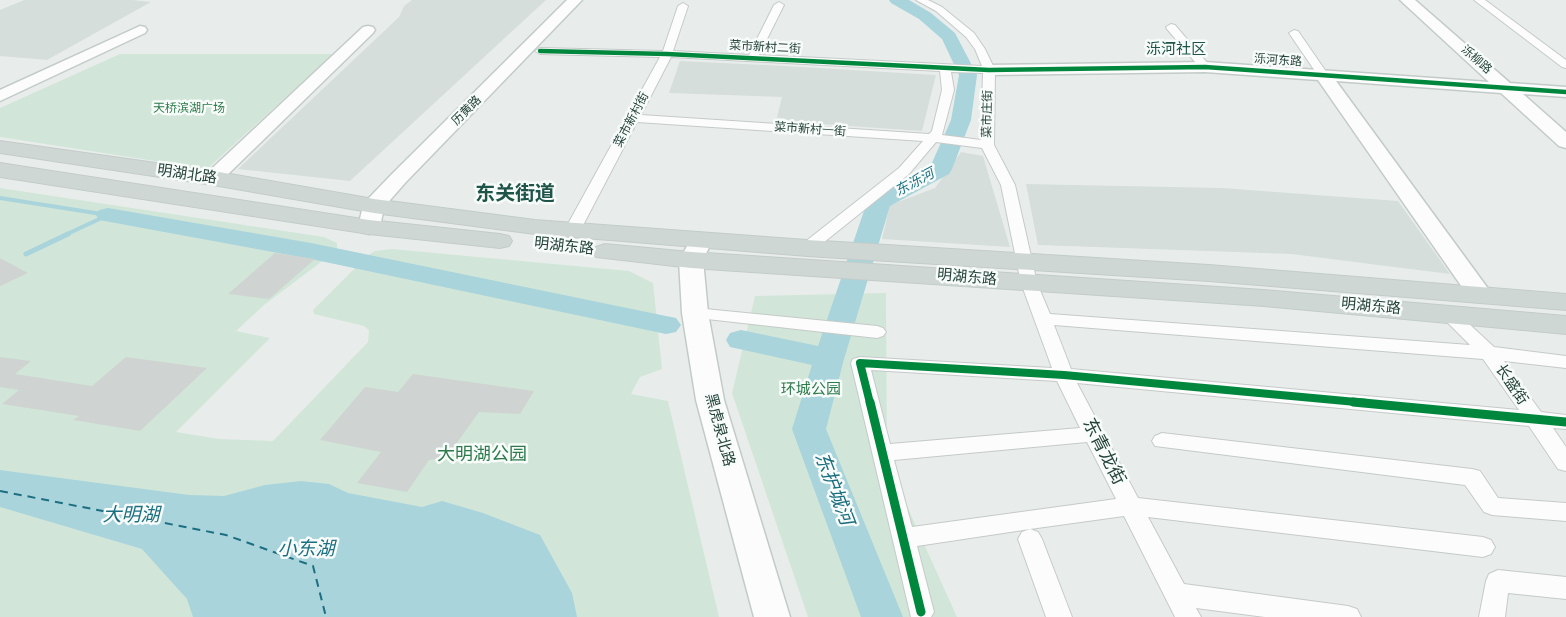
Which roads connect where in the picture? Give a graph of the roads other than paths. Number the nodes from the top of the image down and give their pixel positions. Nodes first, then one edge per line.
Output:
1 (575, 0) edge
2 (921, 0) edge
3 (1407, 0) edge
4 (1479, 0) edge
5 (779, 5) dead end
6 (683, 6) dead end
7 (1171, 27) dead end
8 (140, 30) dead end
9 (368, 30) dead end
10 (1294, 33) dead end
11 (540, 52) dead end
12 (667, 54) junction
13 (752, 59) junction
14 (1566, 65) edge
15 (1205, 67) junction
16 (951, 69) junction
17 (989, 70) junction
18 (1323, 75) junction
19 (1507, 88) junction
20 (1566, 92) edge
21 (0, 96) edge
22 (633, 118) junction
23 (936, 138) junction
24 (1566, 142) edge
25 (981, 144) junction
26 (0, 147) edge
27 (0, 170) edge
28 (214, 178) junction
29 (372, 216) junction
30 (572, 231) junction
31 (696, 250) junction
32 (805, 254) junction
33 (1027, 272) junction
34 (1480, 295) junction
35 (1566, 302) edge
36 (695, 313) junction
37 (1448, 314) junction
38 (1043, 319) junction
39 (1566, 325) edge
40 (877, 332) dead end
41 (1489, 353) junction
42 (1566, 362) edge
43 (1064, 375) junction
44 (1534, 419) junction
45 (1566, 422) edge
46 (1094, 434) junction
47 (1162, 441) dead end
48 (882, 453) junction
49 (1566, 463) edge
50 (1131, 506) junction
51 (1566, 512) edge
52 (903, 538) junction
53 (1030, 539) dead end
54 (1483, 547) dead end
55 (1566, 588) edge
56 (1176, 594) junction
57 (921, 612) dead end
58 (772, 617) edge
59 (1059, 617) edge
60 (1188, 617) edge
61 (1348, 617) edge
62 (1492, 617) edge

1 - 29 street, 历黄路
2 - 17 street, 菜市庄街
3 - 19 street, 泺柳路
4 - 14 street
5 - 13 street
6 - 12 street, 菜市新村街
7 - 15 street
8 - 21 street
9 - 28 street
10 - 18 street
11 - 12 street, 菜市新村二街
12 - 13 street, 菜市新村二街
12 - 22 street, 菜市新村街
13 - 16 street, 菜市新村二街
15 - 17 street, 泺河东路
15 - 18 street, 泺河东路
16 - 17 street, 菜市新村二街
16 - 23 street
17 - 25 street, 菜市庄街
18 - 19 street, 泺河东路
18 - 34 street
19 - 20 street, 泺河东路
19 - 24 street, 泺柳路
22 - 23 street, 菜市新村一街
22 - 30 street, 菜市新村街
23 - 25 street, 菜市新村一街
23 - 32 street
25 - 33 street, 菜市庄街
26 - 28 main road, 明湖北路
27 - 29 main road, 明湖北路
28 - 29 main road, 明湖北路
29 - 30 main road, 明湖东路
29 - 31 main road, 明湖东路
30 - 31 main road, 明湖东路
31 - 32 main road, 明湖东路
31 - 36 street, 黑虎泉北路
32 - 33 main road, 明湖东路
33 - 34 main road, 明湖东路
33 - 37 main road, 明湖东路
33 - 38 street, 东青龙街
34 - 35 main road, 明湖东路
36 - 40 street
36 - 58 street, 黑虎泉北路
37 - 39 main road, 明湖东路
37 - 41 street, 长盛街
38 - 41 street
38 - 43 street, 东青龙街
41 - 42 street
41 - 44 street, 长盛街
43 - 44 street
43 - 46 street, 东青龙街
43 - 48 street
44 - 45 street
44 - 49 street, 长盛街
46 - 48 street
46 - 50 street, 东青龙街
47 - 51 street
48 - 52 street
50 - 52 street
50 - 54 street
50 - 56 street, 东青龙街
52 - 57 street
53 - 59 street
55 - 62 street
56 - 60 street, 东青龙街
56 - 61 street

